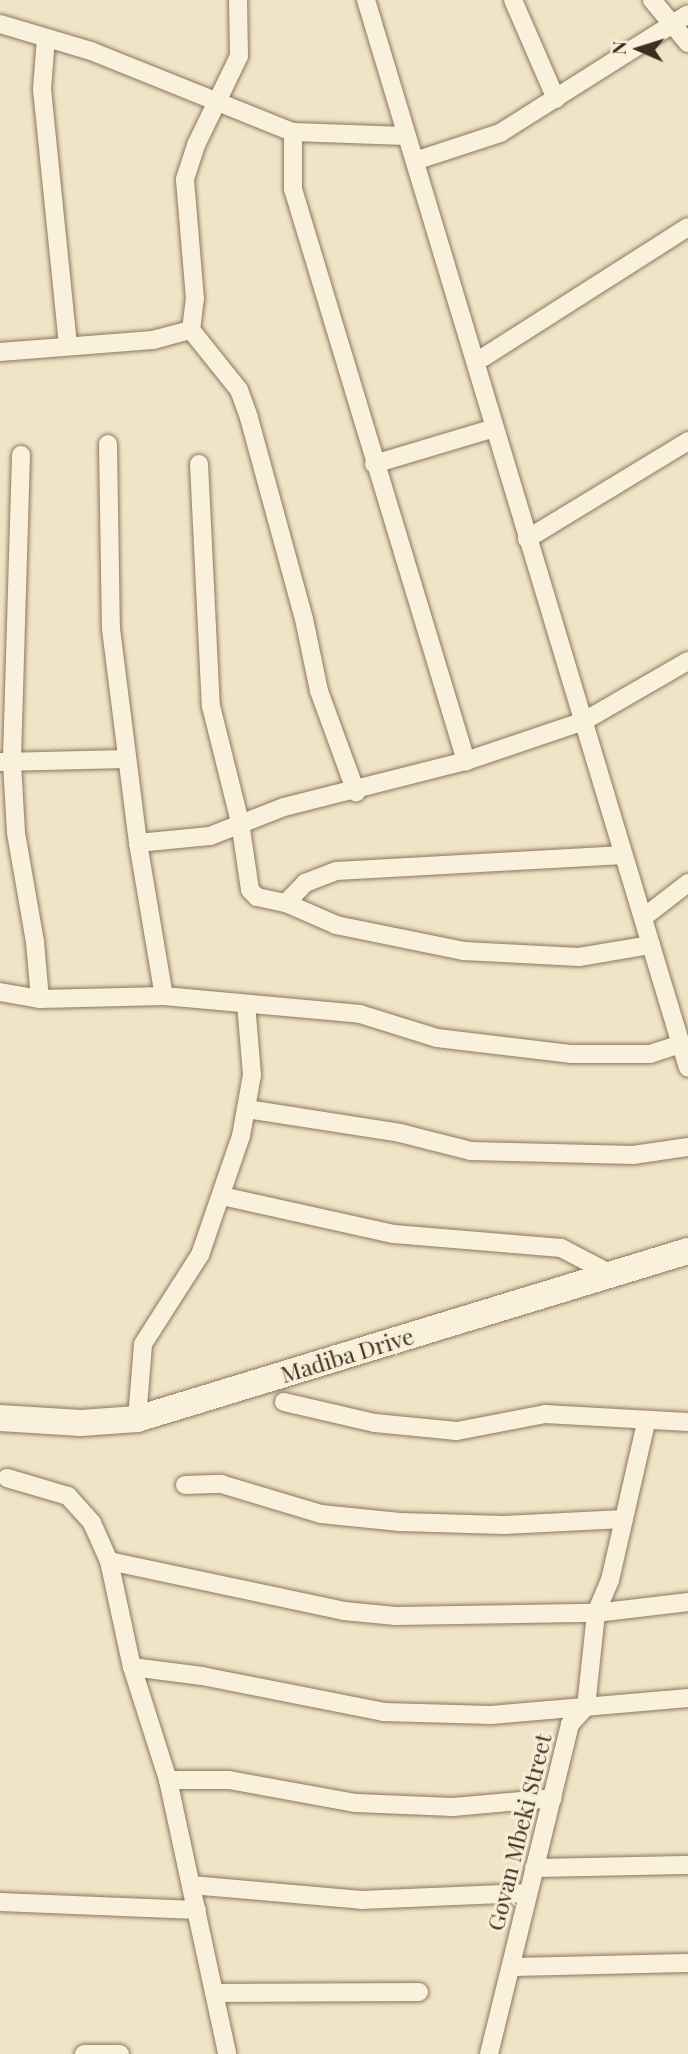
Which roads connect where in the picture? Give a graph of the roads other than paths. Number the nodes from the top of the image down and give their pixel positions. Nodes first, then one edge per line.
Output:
1 (238, 0) edge
2 (366, 0) edge
3 (513, 0) edge
4 (652, 0) edge
5 (681, 19) edge
6 (0, 24) edge
7 (46, 38) junction
8 (688, 43) edge
9 (556, 99) junction
10 (218, 102) junction
11 (293, 132) junction
12 (406, 136) junction
13 (415, 161) junction
14 (688, 227) edge
15 (191, 330) junction
16 (68, 345) junction
17 (0, 352) edge
18 (476, 362) junction
19 (495, 428) junction
20 (688, 441) edge
21 (108, 444) dead end
22 (21, 455) dead end
23 (199, 464) dead end
24 (374, 464) junction
25 (527, 539) junction
26 (688, 661) edge
27 (584, 721) junction
28 (127, 759) junction
29 (466, 761) junction
30 (6, 762) edge
31 (356, 792) junction
32 (240, 822) junction
33 (138, 843) junction
34 (624, 855) junction
35 (688, 883) edge
36 (286, 903) junction
37 (644, 917) junction
38 (651, 945) junction
39 (0, 992) edge
40 (164, 996) junction
41 (40, 999) junction
42 (246, 1004) junction
43 (681, 1044) junction
44 (688, 1068) edge
45 (247, 1109) junction
46 (688, 1147) edge
47 (222, 1196) junction
48 (688, 1251) edge
49 (611, 1274) junction
50 (284, 1402) dead end
51 (0, 1418) edge
52 (137, 1419) junction
53 (688, 1422) edge
54 (646, 1423) junction
55 (7, 1478) dead end
56 (185, 1485) dead end
57 (624, 1519) junction
58 (109, 1561) junction
59 (688, 1602) edge
60 (596, 1613) junction
61 (132, 1667) junction
62 (688, 1698) edge
63 (586, 1707) junction
64 (168, 1780) junction
65 (553, 1798) junction
66 (688, 1865) edge
67 (534, 1868) junction
68 (191, 1885) junction
69 (528, 1893) junction
70 (0, 1902) edge
71 (197, 1910) junction
72 (688, 1963) edge
73 (512, 1966) junction
74 (419, 1992) dead end
75 (214, 1993) junction
76 (84, 2054) edge
77 (121, 2054) edge
78 (227, 2054) edge
79 (489, 2054) edge

1 - 10 street
2 - 12 street
3 - 9 street
4 - 5 street
5 - 8 street
5 - 9 street
6 - 7 street
7 - 10 street
7 - 16 street
9 - 13 street
10 - 11 street
10 - 15 street
11 - 12 street
11 - 24 street
12 - 13 street
13 - 18 street
14 - 18 street
15 - 16 street
15 - 31 street
16 - 17 street
18 - 19 street
19 - 24 street
19 - 25 street
20 - 25 street
21 - 28 street
22 - 30 street
23 - 32 street
24 - 29 street
25 - 27 street
26 - 27 street
27 - 29 street
27 - 34 street
28 - 30 street
28 - 33 street
29 - 31 street
30 - 41 street
31 - 32 street
32 - 33 street
32 - 36 street
33 - 40 street
34 - 36 street
34 - 37 street
35 - 37 street
36 - 38 street
37 - 38 street
38 - 43 street
39 - 41 street
40 - 41 street
40 - 42 street
42 - 43 street
42 - 45 street
43 - 44 street
45 - 46 street
45 - 47 street
47 - 49 street
47 - 52 street
48 - 49 street, Madiba Drive
49 - 52 street, Madiba Drive
50 - 54 street
51 - 52 street, Madiba Drive
53 - 54 street
54 - 57 street, Govan Mbeki Street
55 - 58 street
56 - 57 street
57 - 60 street, Govan Mbeki Street
58 - 60 street
58 - 61 street
59 - 60 street
60 - 63 street, Govan Mbeki Street
61 - 63 street
61 - 64 street
62 - 63 street
63 - 65 street, Govan Mbeki Street
64 - 65 street
64 - 68 street
65 - 67 street, Govan Mbeki Street
66 - 67 street
67 - 69 street, Govan Mbeki Street
68 - 69 street
68 - 71 street
69 - 73 street, Govan Mbeki Street
70 - 71 street
71 - 75 street
72 - 73 street
73 - 79 street, Govan Mbeki Street
74 - 75 street
75 - 78 street
76 - 77 street

